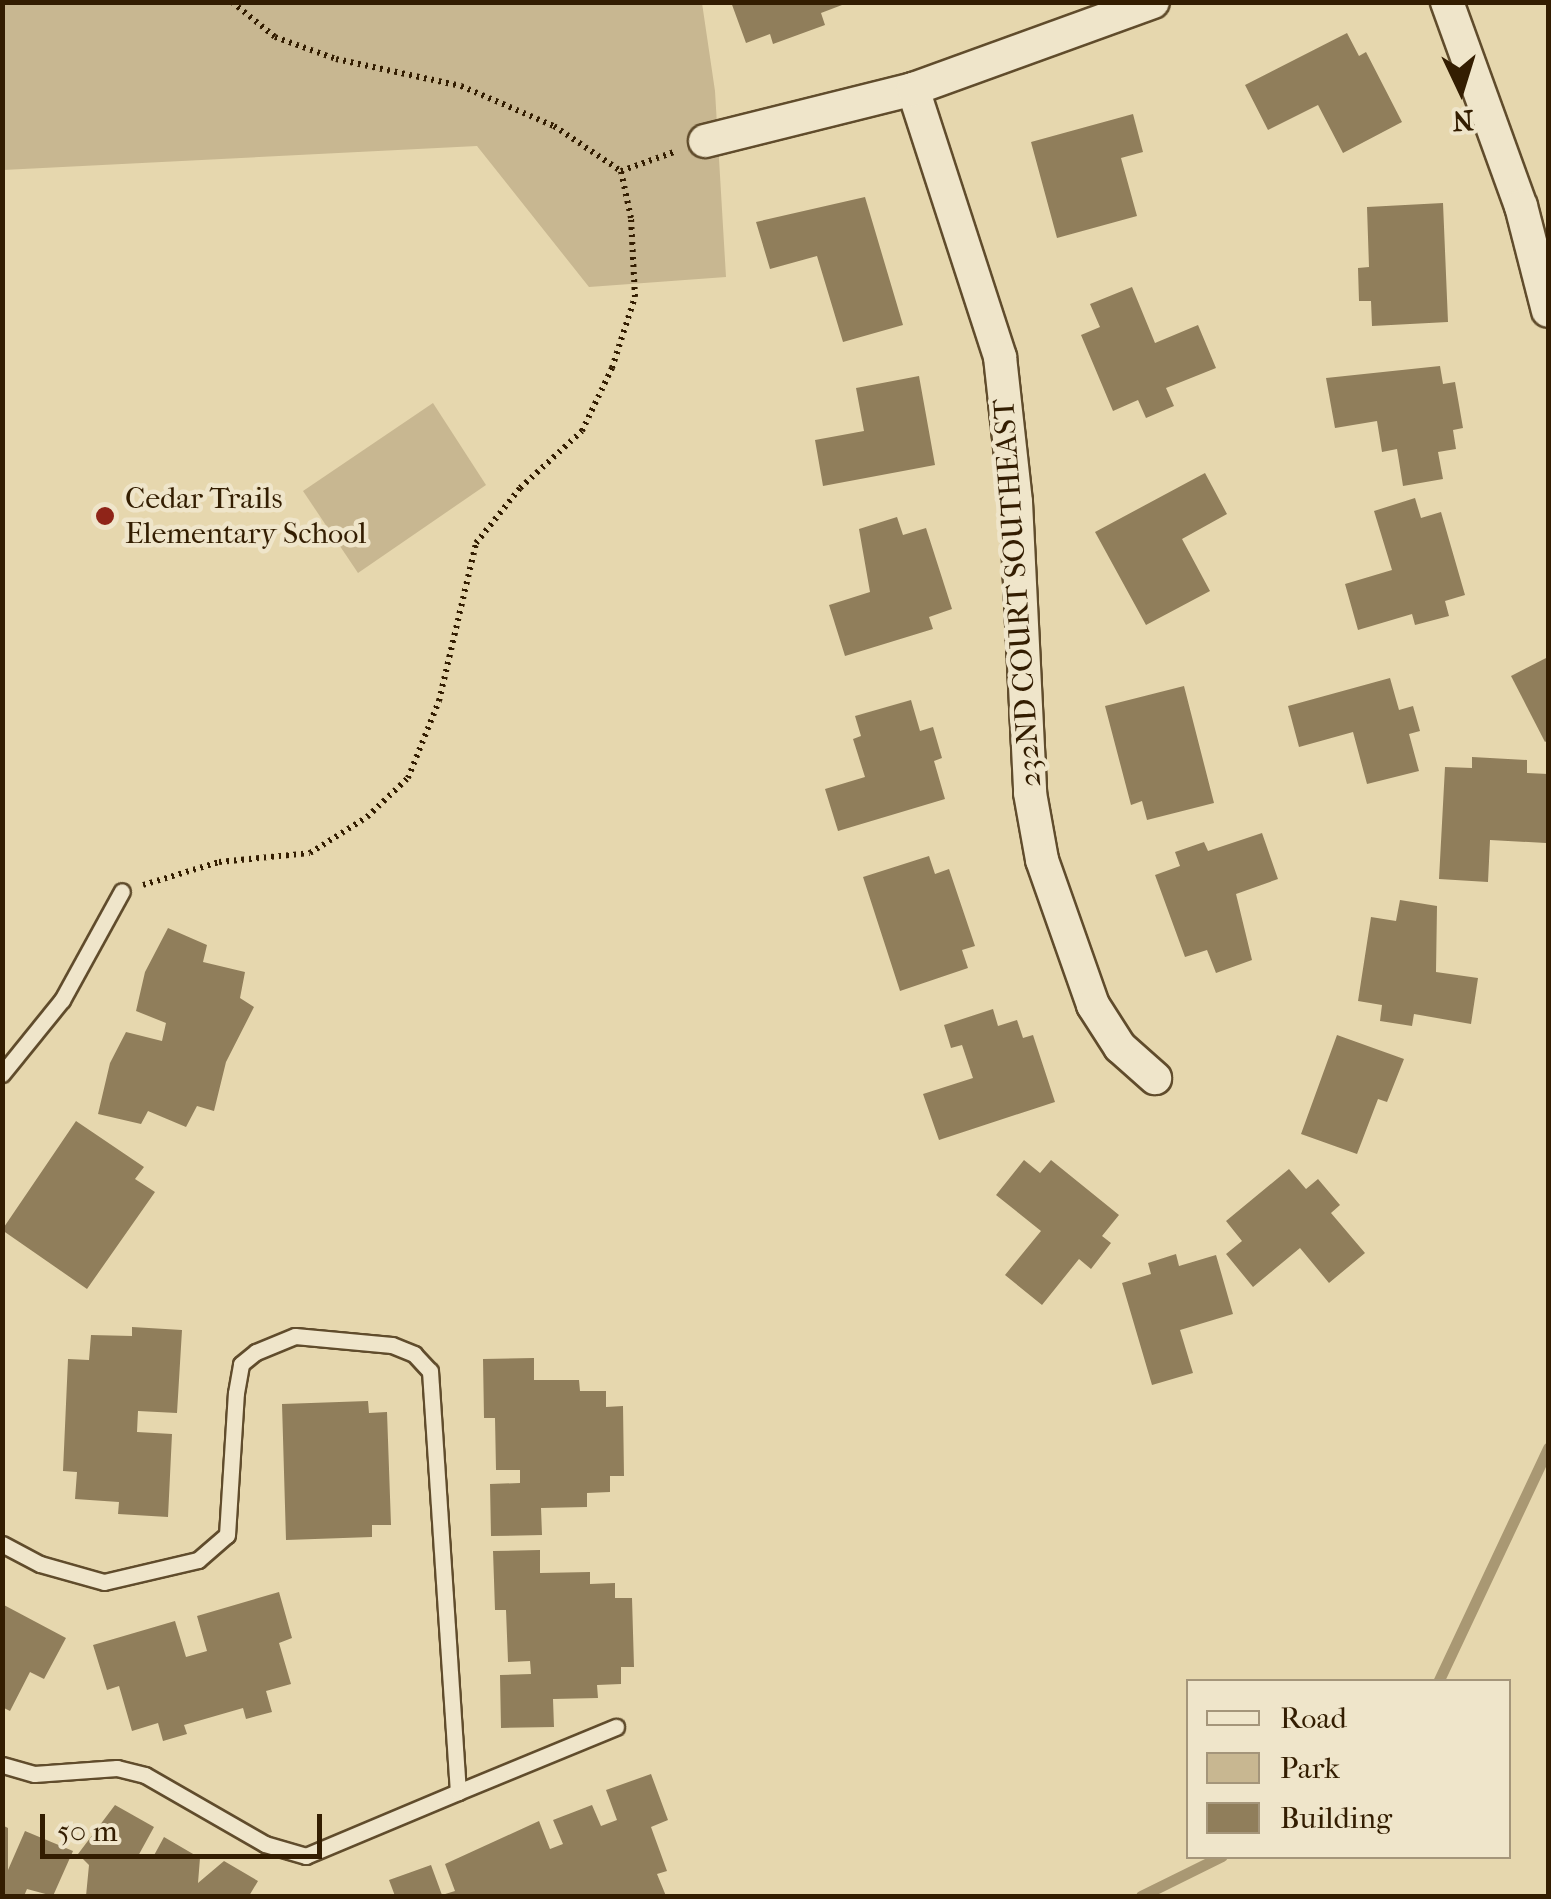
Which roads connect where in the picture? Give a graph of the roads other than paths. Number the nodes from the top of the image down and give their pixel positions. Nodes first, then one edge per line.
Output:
1 (1153, 2) edge
2 (1446, 2) edge
3 (913, 89) junction
4 (705, 142) road end
5 (1548, 311) edge
6 (122, 891) road end
7 (2, 1074) edge
8 (1155, 1078) dead end
9 (2, 1544) edge
10 (616, 1726) dead end
11 (2, 1765) edge
12 (458, 1792) junction

1 - 3 street
2 - 5 street
3 - 4 street
3 - 8 street, 232ND COURT SOUTHEAST
6 - 7 lane
9 - 12 lane
10 - 12 lane
11 - 12 lane

